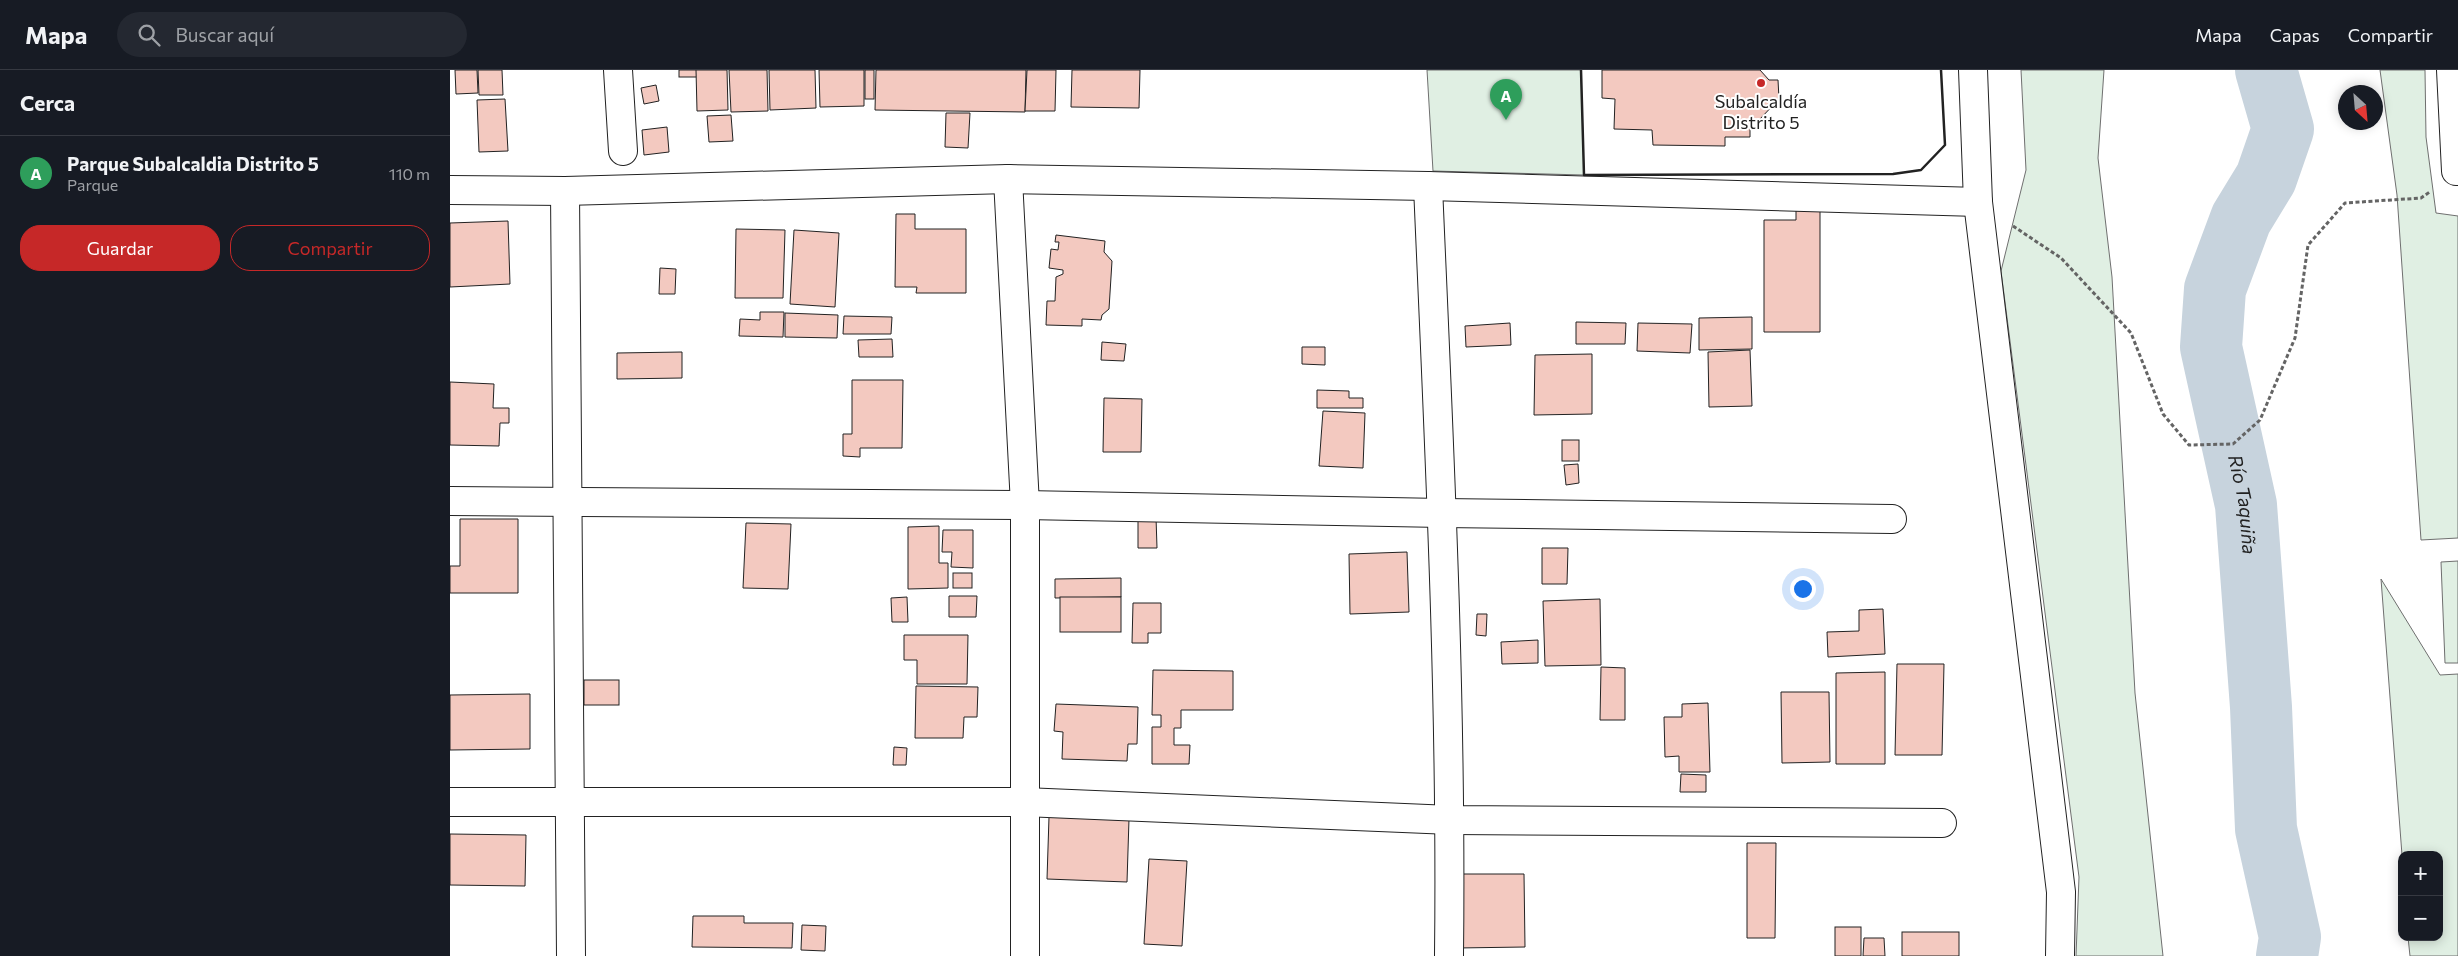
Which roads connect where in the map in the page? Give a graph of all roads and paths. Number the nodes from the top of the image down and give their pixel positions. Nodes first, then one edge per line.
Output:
1 (618, 70) edge
2 (1973, 70) edge
3 (2451, 70) edge
4 (623, 151) dead end
5 (2457, 171) edge
6 (1008, 179) junction
7 (1428, 186) junction
8 (450, 190) edge
9 (565, 190) junction
10 (1978, 202) junction
11 (450, 501) edge
12 (568, 502) junction
13 (1025, 505) junction
14 (1442, 514) junction
15 (1892, 519) dead end
16 (450, 802) edge
17 (570, 802) junction
18 (1024, 802) junction
19 (1450, 820) junction
20 (1942, 823) dead end
21 (571, 956) edge
22 (1025, 956) edge
23 (1449, 956) edge
24 (2060, 956) edge

1 - 4 street
2 - 10 street
3 - 5 street
5 - 10 path
6 - 7 street
6 - 9 street
6 - 13 street
7 - 10 street
7 - 14 street
8 - 9 street
9 - 12 street
10 - 24 street
11 - 12 street
12 - 13 street
12 - 17 street
13 - 14 street
13 - 18 street
14 - 15 street
14 - 19 street
16 - 17 street
17 - 18 street
17 - 21 street
18 - 19 street
18 - 22 street
19 - 20 street
19 - 23 street

